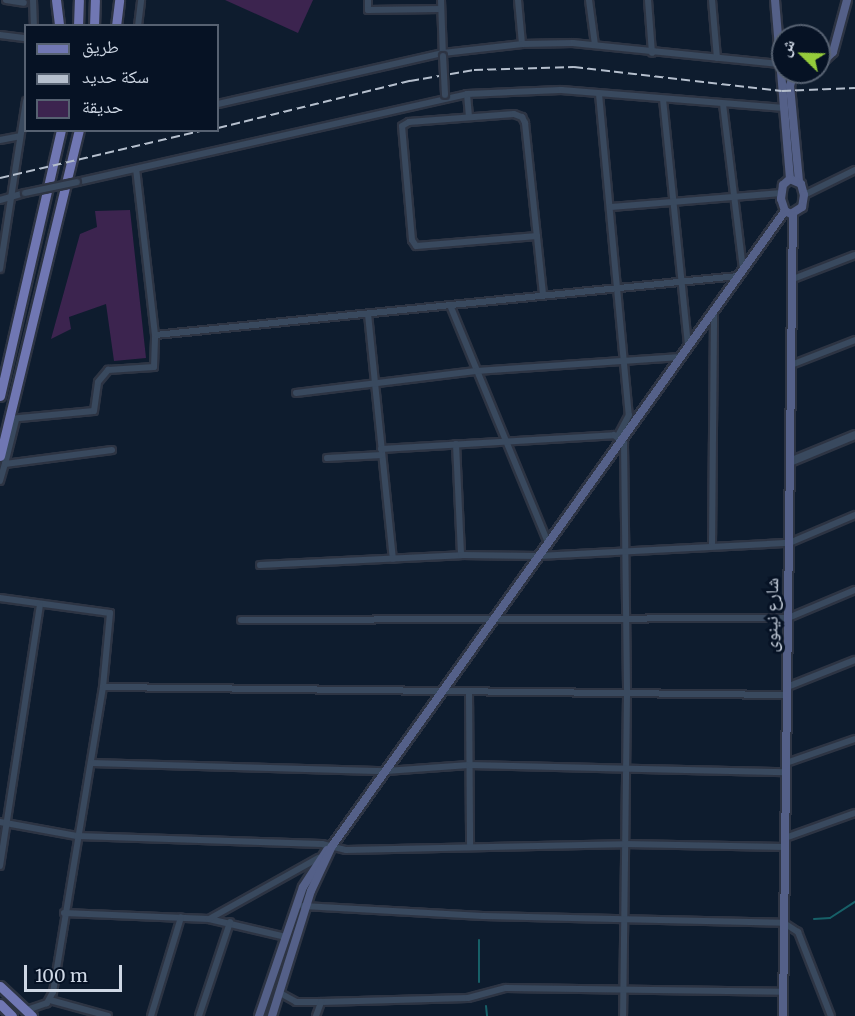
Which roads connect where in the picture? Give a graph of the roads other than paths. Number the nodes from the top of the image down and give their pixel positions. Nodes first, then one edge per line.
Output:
1 (6, 0) edge
2 (33, 0) edge
3 (56, 0) edge
4 (79, 0) edge
5 (95, 0) edge
6 (119, 0) edge
7 (141, 0) edge
8 (368, 0) edge
9 (441, 0) edge
10 (519, 0) edge
11 (590, 0) edge
12 (648, 0) edge
13 (712, 0) edge
14 (775, 0) edge
15 (847, 0) edge
16 (24, 3) dead end
17 (441, 9) junction
18 (775, 17) junction
19 (34, 24) edge
20 (59, 24) edge
21 (78, 24) edge
22 (94, 24) edge
23 (116, 24) edge
24 (138, 24) edge
25 (776, 24) edge
26 (777, 24) edge
27 (0, 35) edge
28 (24, 38) edge
29 (522, 44) junction
30 (595, 45) junction
31 (652, 53) junction
32 (443, 54) junction
33 (831, 54) edge
34 (717, 58) junction
35 (771, 63) edge
36 (781, 84) edge
37 (789, 84) edge
38 (467, 94) junction
39 (599, 94) junction
40 (445, 96) junction
41 (663, 99) junction
42 (219, 104) edge
43 (723, 104) junction
44 (784, 108) junction
45 (24, 113) edge
46 (469, 117) junction
47 (59, 132) edge
48 (79, 132) edge
49 (85, 132) edge
50 (20, 136) junction
51 (0, 140) edge
52 (136, 169) junction
53 (855, 170) edge
54 (72, 179) junction
55 (795, 180) junction
56 (781, 193) junction
57 (804, 195) junction
58 (733, 196) junction
59 (10, 197) junction
60 (0, 200) edge
61 (672, 201) junction
62 (611, 207) junction
63 (789, 212) junction
64 (537, 236) junction
65 (855, 255) edge
66 (0, 269) edge
67 (740, 273) junction
68 (793, 279) junction
69 (681, 281) junction
70 (618, 287) junction
71 (543, 296) junction
72 (450, 305) junction
73 (714, 309) junction
74 (368, 314) junction
75 (155, 335) junction
76 (855, 340) edge
77 (688, 346) junction
78 (681, 357) junction
79 (624, 359) junction
80 (791, 364) junction
81 (476, 371) junction
82 (376, 382) junction
83 (296, 393) dead end
84 (0, 396) edge
85 (12, 419) junction
86 (855, 435) edge
87 (620, 438) junction
88 (505, 441) junction
89 (456, 444) junction
90 (112, 450) dead end
91 (382, 452) junction
92 (327, 458) dead end
93 (3, 460) edge
94 (792, 461) junction
95 (0, 481) edge
96 (855, 515) edge
97 (548, 543) junction
98 (789, 543) junction
99 (712, 546) junction
100 (623, 551) junction
101 (461, 555) junction
102 (538, 556) junction
103 (393, 559) junction
104 (260, 565) dead end
105 (855, 590) edge
106 (0, 598) edge
107 (40, 605) junction
108 (625, 616) junction
109 (495, 618) junction
110 (788, 618) junction
111 (241, 620) dead end
112 (855, 660) edge
113 (103, 687) junction
114 (787, 691) junction
115 (469, 692) junction
116 (441, 694) junction
117 (627, 695) junction
118 (855, 739) edge
119 (91, 763) junction
120 (469, 765) junction
121 (625, 767) junction
122 (786, 768) junction
123 (386, 771) junction
124 (855, 813) edge
125 (4, 822) edge
126 (77, 836) junction
127 (785, 842) junction
128 (624, 844) junction
129 (470, 845) junction
130 (332, 846) junction
131 (318, 858) junction
132 (0, 866) edge
133 (302, 906) junction
134 (64, 913) junction
135 (181, 917) junction
136 (623, 918) junction
137 (209, 919) junction
138 (230, 922) junction
139 (784, 923) junction
140 (286, 937) junction
141 (0, 986) edge
142 (623, 990) junction
143 (783, 992) junction
144 (280, 993) junction
145 (50, 1000) junction
146 (321, 1002) junction
147 (0, 1004) edge
148 (29, 1013) edge
149 (12, 1016) edge
150 (108, 1016) edge
151 (151, 1016) edge
152 (199, 1016) edge
153 (259, 1016) edge
154 (272, 1016) edge
155 (316, 1016) edge
156 (623, 1016) edge
157 (783, 1016) edge
158 (831, 1016) edge

1 - 16 street
2 - 19 street
3 - 20 main road
4 - 21 main road
5 - 22 main road
6 - 23 main road
7 - 24 street
8 - 17 street
9 - 17 street
10 - 29 street
11 - 30 street
12 - 31 street
13 - 34 street
14 - 18 main road
15 - 33 main road
17 - 32 street
18 - 25 main road
18 - 26 main road
27 - 28 street
29 - 30 street
29 - 32 street
30 - 31 street
31 - 34 street
32 - 40 street, bridge
32 - 42 street
34 - 35 street
36 - 44 main road
37 - 55 main road
38 - 39 street
38 - 40 street
38 - 46 street
39 - 41 street
39 - 62 street
40 - 52 street
41 - 43 street
41 - 61 street
43 - 44 street
43 - 58 street
44 - 55 main road
45 - 50 street
46 - 64 street
46 - 64 street
47 - 84 main road
48 - 54 main road
49 - 54 main road
50 - 51 street
50 - 59 street
52 - 54 street
52 - 75 street
53 - 57 street
54 - 59 street, bridge
54 - 85 main road
55 - 56 main road
55 - 57 main road
56 - 58 street
56 - 63 main road, شارع نينوى
57 - 63 main road
58 - 61 street
58 - 67 street
59 - 60 street
59 - 66 street
61 - 62 street
61 - 69 street
62 - 70 street
63 - 67 main road
63 - 68 main road, شارع نينوى
64 - 71 street
65 - 68 street
67 - 69 street
67 - 73 main road
68 - 80 main road, شارع نينوى
69 - 70 street
69 - 77 street
70 - 71 street
70 - 79 street
71 - 72 street
72 - 74 street
72 - 81 street
73 - 77 main road
73 - 99 street
74 - 75 street
74 - 82 street
75 - 85 street
76 - 80 street
77 - 78 main road
78 - 79 street
78 - 87 main road
79 - 81 street
79 - 87 street
80 - 94 main road, شارع نينوى
81 - 82 street
81 - 88 street
82 - 83 street
82 - 91 street
85 - 93 main road
86 - 94 street
87 - 88 street
87 - 97 main road
87 - 100 street
88 - 89 street
88 - 97 street
89 - 91 street
89 - 101 street
90 - 93 street
91 - 92 street
91 - 103 street
93 - 95 street
94 - 98 main road, شارع نينوى
96 - 98 street
97 - 102 main road
98 - 99 street
98 - 110 main road, شارع نينوى
99 - 100 street
100 - 102 street
100 - 108 street
101 - 102 street
101 - 103 street
102 - 109 main road
103 - 104 street
105 - 110 street
106 - 107 street
107 - 113 street
107 - 125 street
108 - 109 street
108 - 110 street
108 - 117 street
109 - 111 street
109 - 116 main road
110 - 114 main road, شارع نينوى
112 - 114 street
113 - 116 street
113 - 119 street
114 - 117 street
114 - 122 main road, شارع نينوى
115 - 116 street
115 - 117 street
115 - 120 street
116 - 123 main road
117 - 121 street
118 - 122 street
119 - 123 street
119 - 126 street
120 - 121 street
120 - 123 street
120 - 129 street
121 - 122 street
121 - 128 street
122 - 127 main road, شارع نينوى
123 - 130 main road
124 - 127 street
125 - 126 street
125 - 132 street
126 - 130 street
126 - 134 street
127 - 128 street
127 - 139 main road, شارع نينوى
128 - 129 street
128 - 136 street
129 - 130 street
130 - 131 main road
130 - 133 main road
131 - 133 main road
131 - 137 street
133 - 136 street
133 - 140 main road
133 - 144 main road
134 - 135 street
134 - 145 street
135 - 137 street
135 - 151 street
136 - 139 street
136 - 142 street
137 - 138 street
138 - 140 street
138 - 152 street
139 - 143 main road, شارع نينوى
139 - 158 street
140 - 153 main road
141 - 148 main road
142 - 143 street
142 - 146 street
142 - 156 street
143 - 157 main road, شارع نينوى
144 - 146 street
144 - 154 main road
145 - 148 street
145 - 150 street
146 - 155 street
147 - 149 main road

